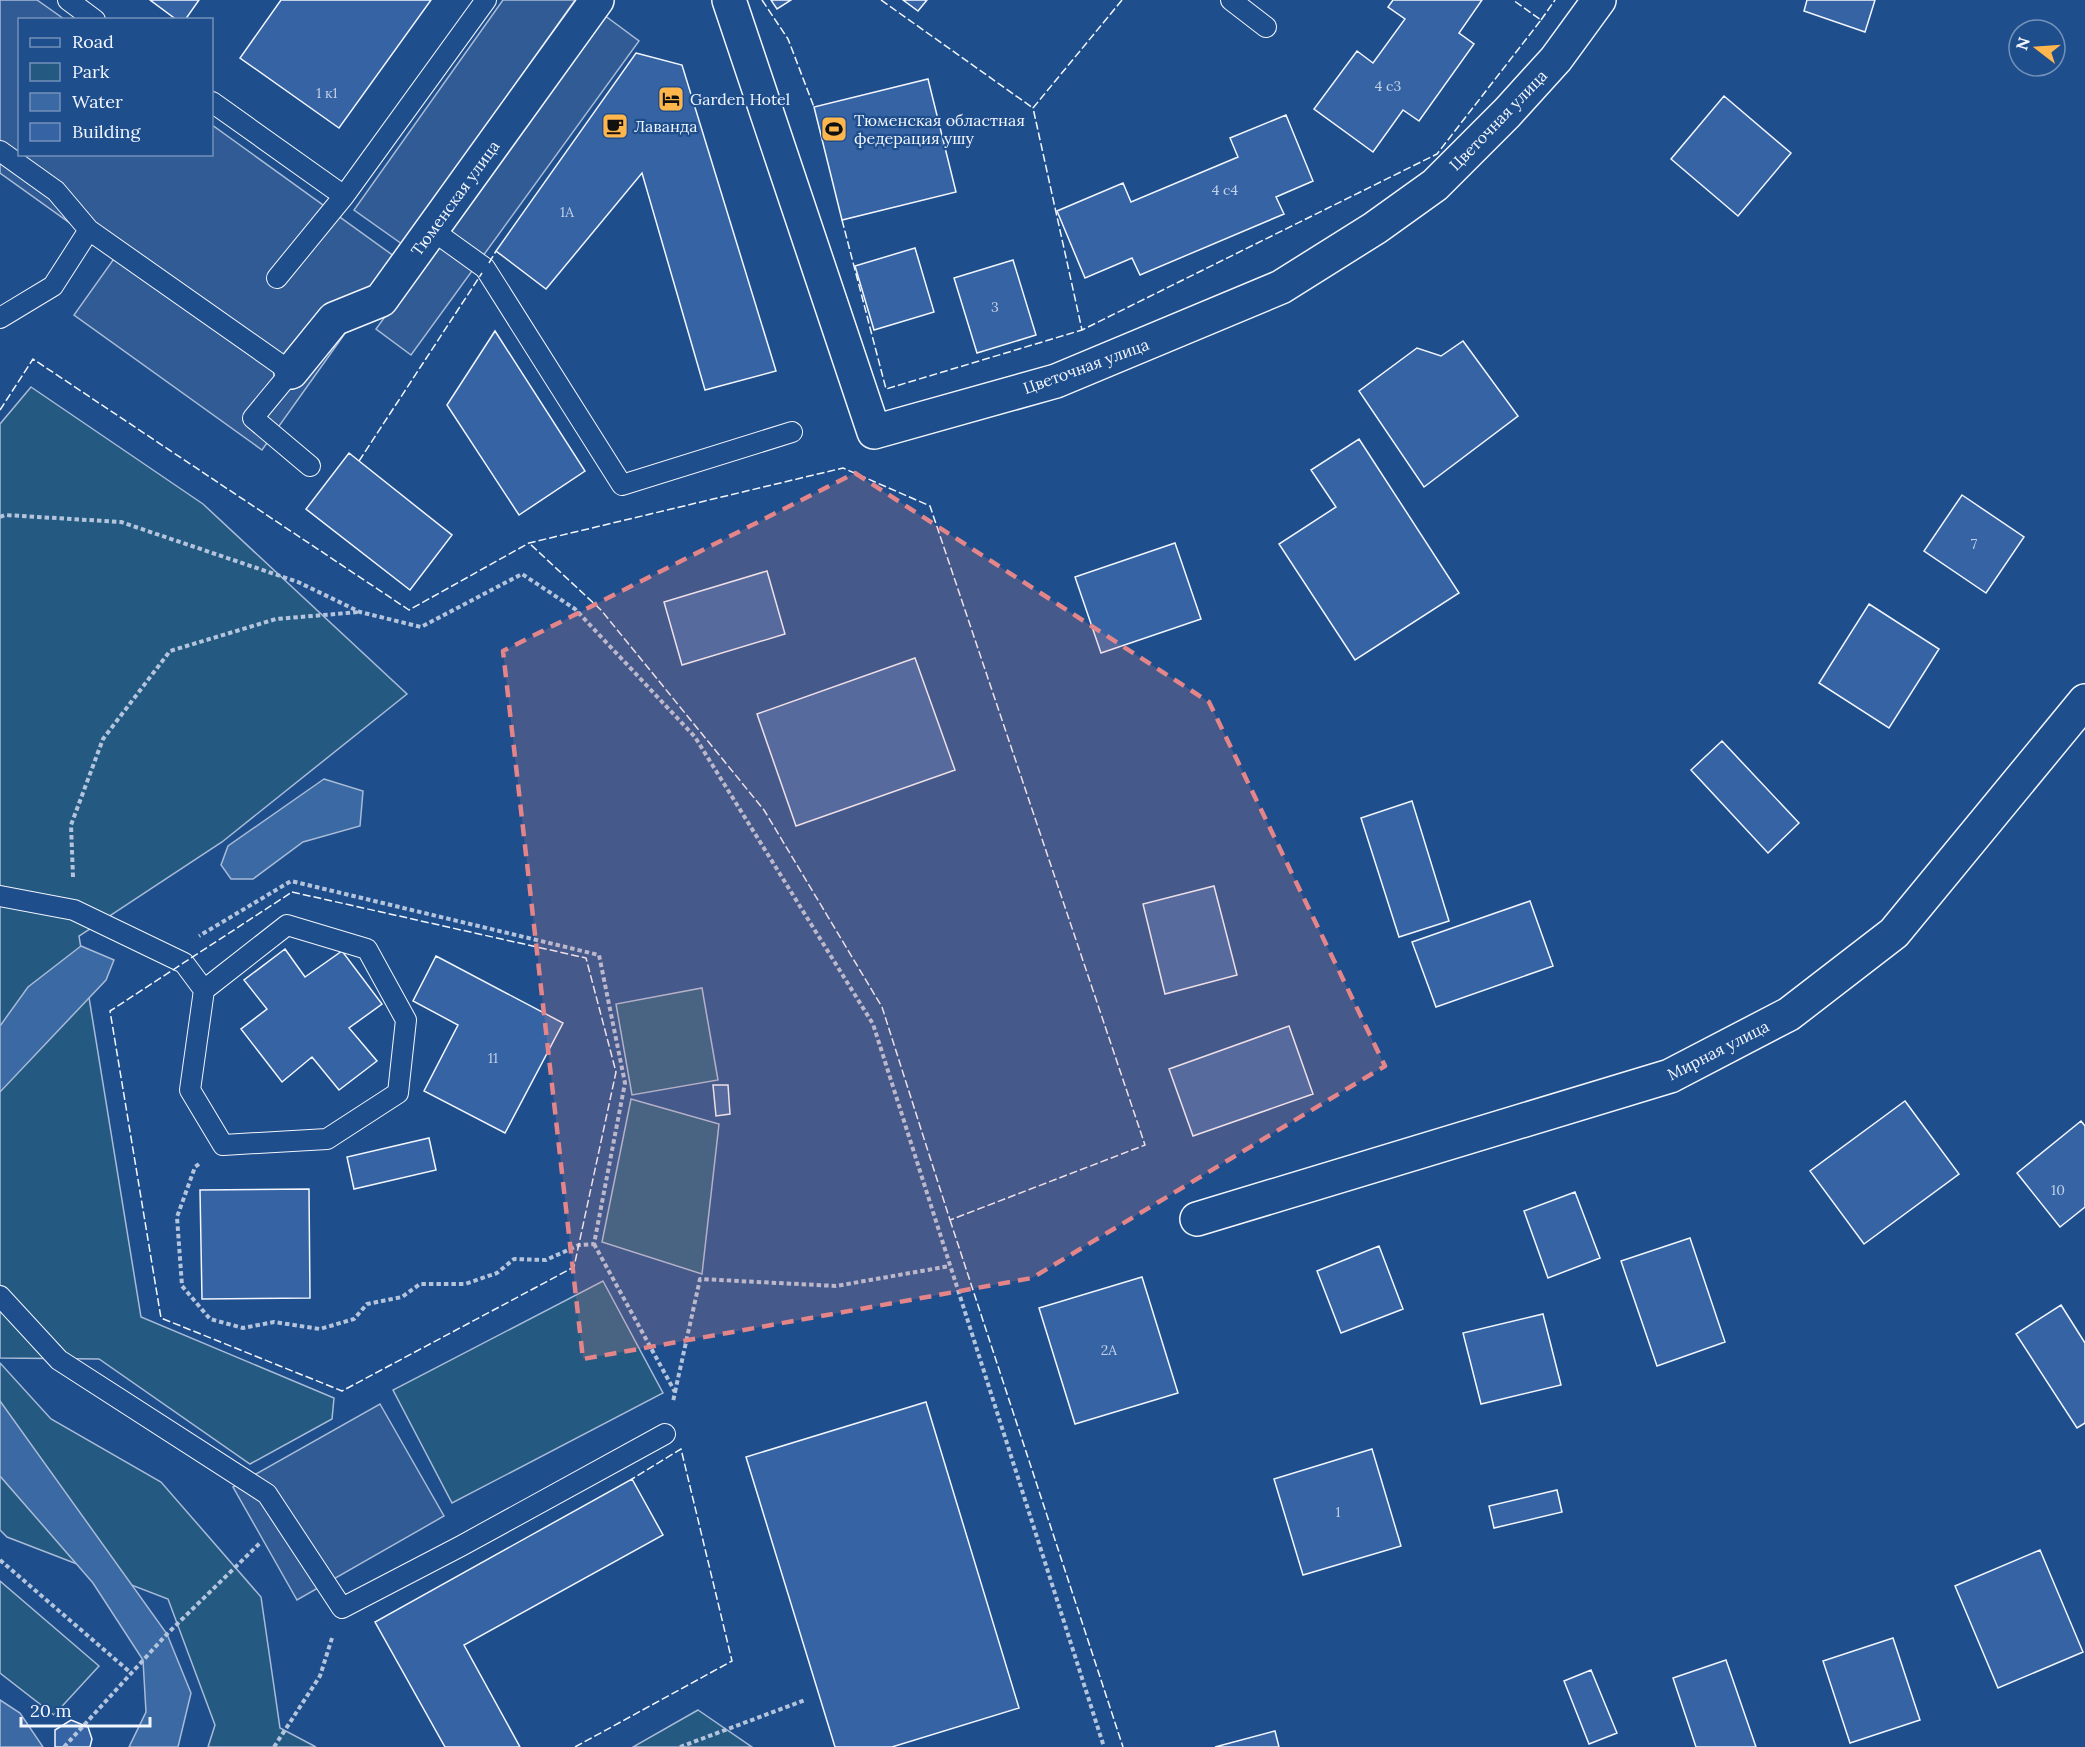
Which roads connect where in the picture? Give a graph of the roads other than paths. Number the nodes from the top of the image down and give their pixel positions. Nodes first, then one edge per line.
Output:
1 (68, 0) edge
2 (486, 0) edge
3 (597, 0) edge
4 (729, 0) edge
5 (1231, 0) edge
6 (1599, 0) edge
7 (92, 18) edge
8 (1266, 27) dead end
9 (213, 103) edge
10 (0, 151) edge
11 (344, 196) junction
12 (89, 230) junction
13 (432, 230) junction
14 (276, 278) dead end
15 (0, 318) edge
16 (291, 372) junction
17 (792, 432) dead end
18 (310, 466) dead end
19 (2085, 701) edge
20 (0, 896) edge
21 (204, 990) junction
22 (1197, 1219) dead end
23 (0, 1296) edge
24 (665, 1434) road end

1 - 7 lane
2 - 11 lane
3 - 13 street, Тюменская улица
4 - 6 street, Цветочная улица
5 - 8 lane
9 - 11 lane
10 - 12 lane
11 - 14 lane
12 - 15 lane
12 - 16 lane
13 - 16 street, Тюменская улица
13 - 17 lane
16 - 18 lane
19 - 22 street, Мирная улица
20 - 21 lane
21 - 21 lane
23 - 24 lane

